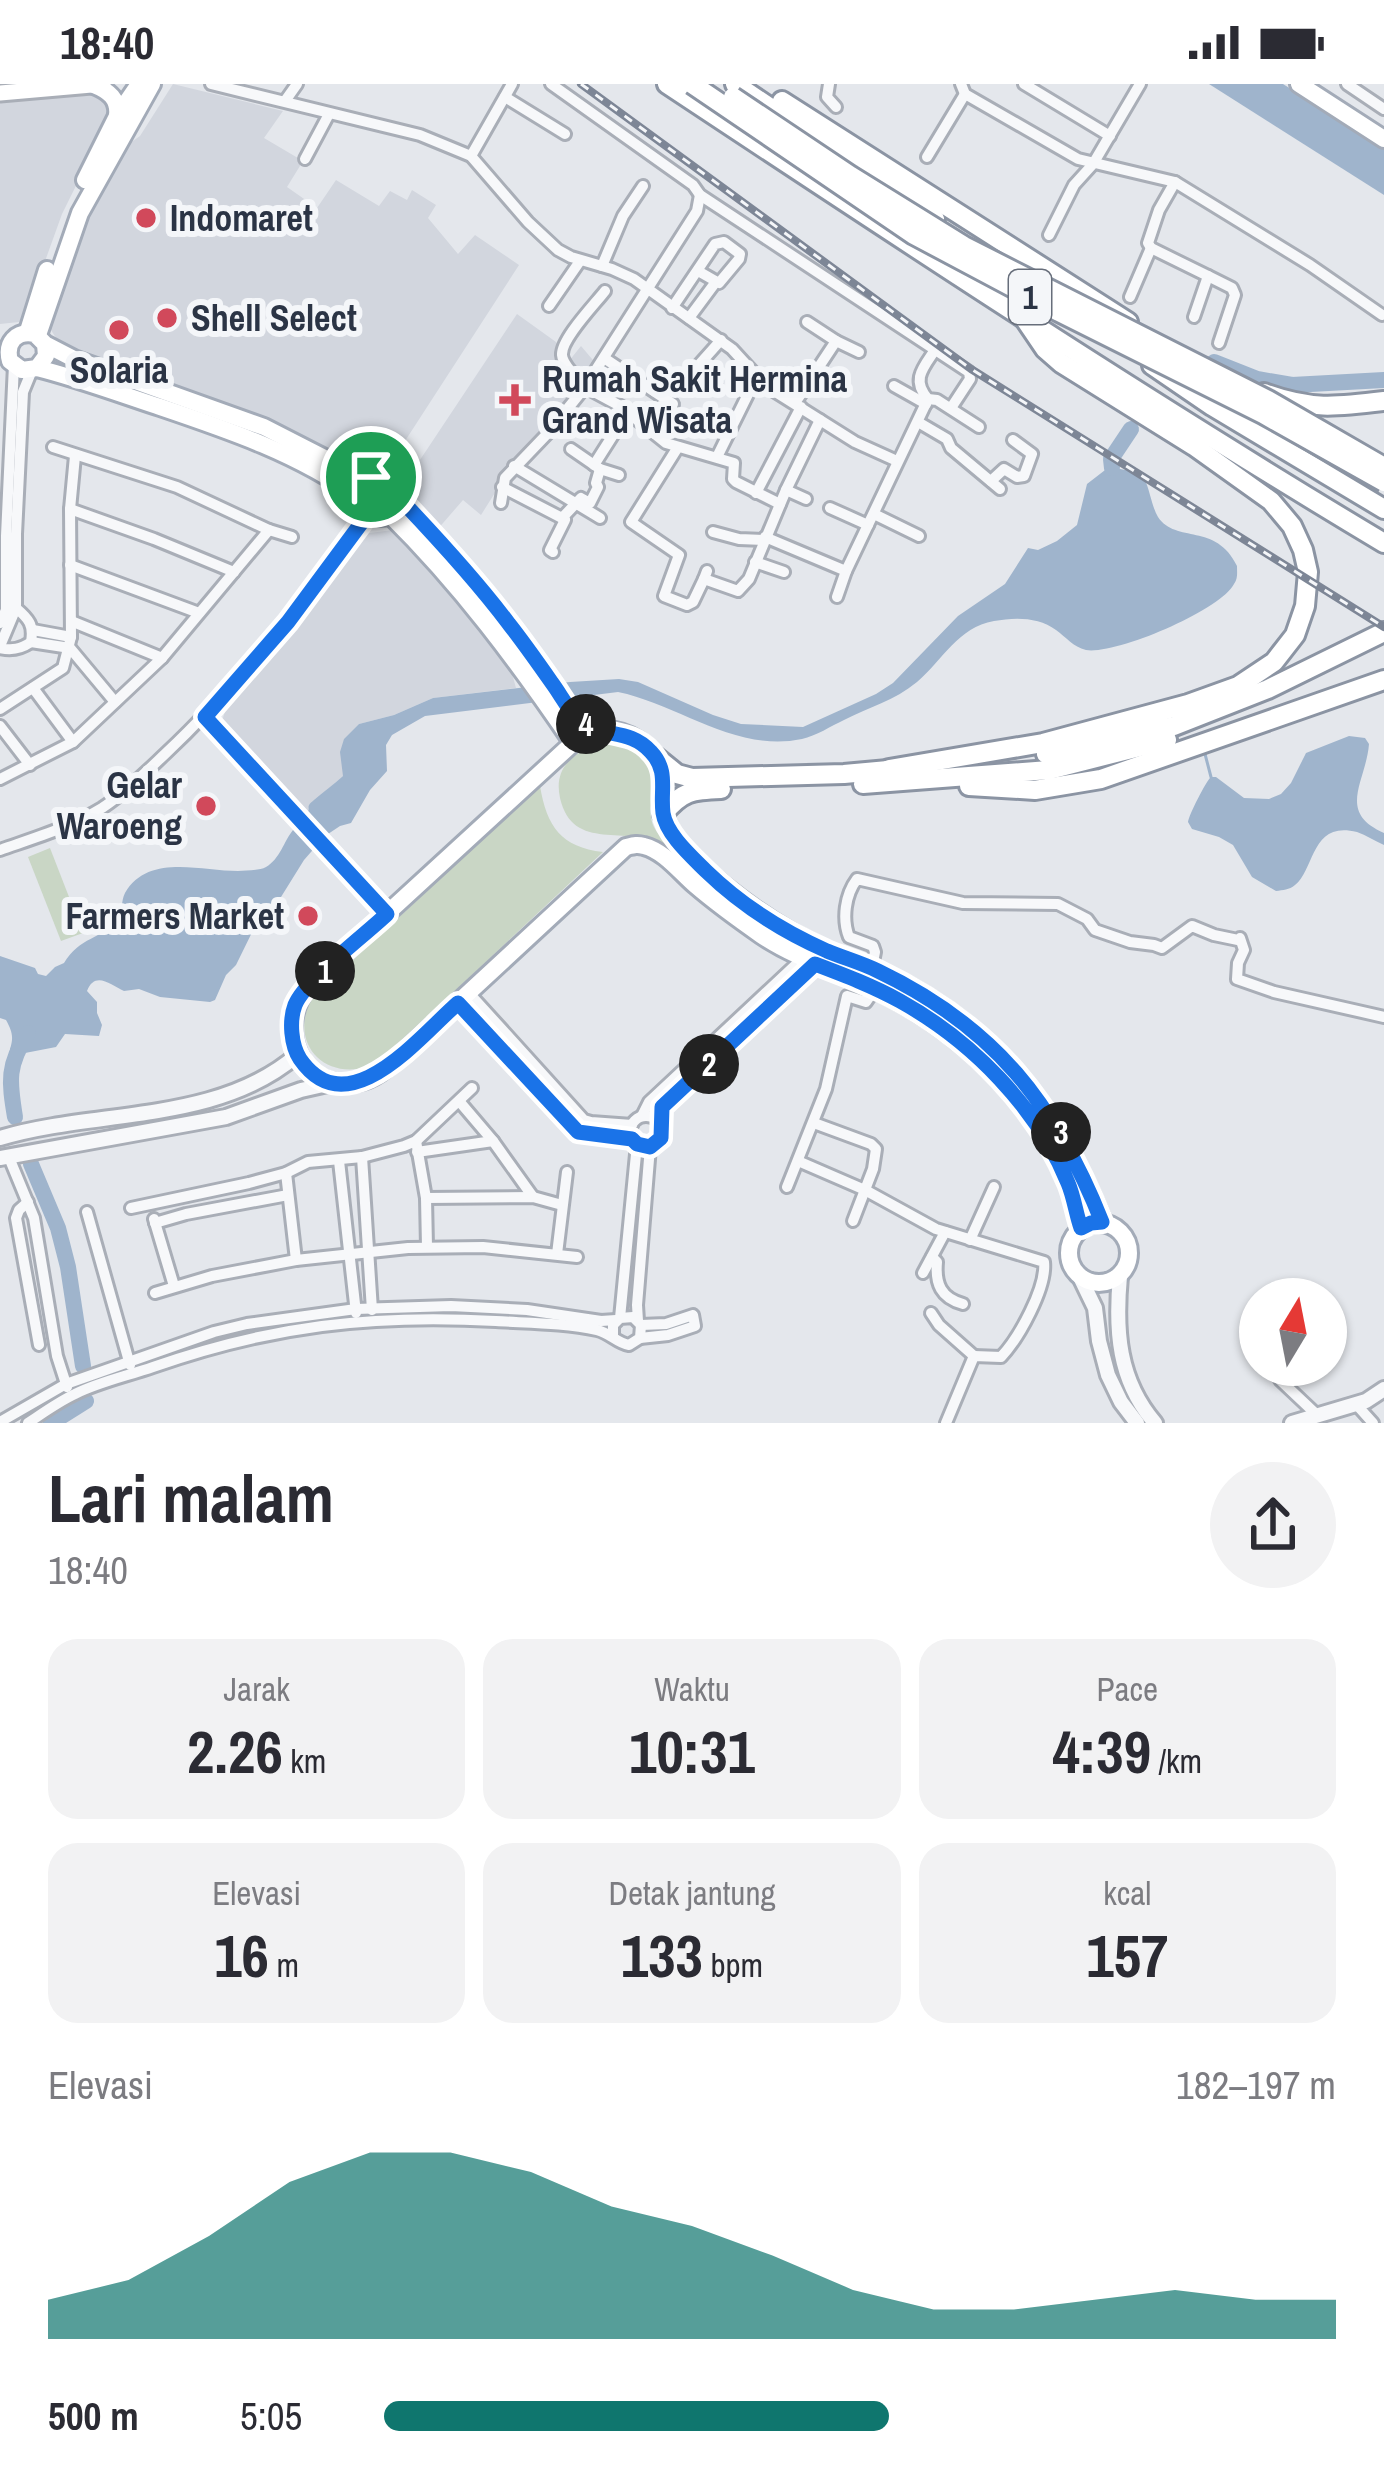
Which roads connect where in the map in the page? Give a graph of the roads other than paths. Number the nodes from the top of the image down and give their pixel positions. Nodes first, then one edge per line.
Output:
1 (103, 84) edge
2 (139, 84) edge
3 (152, 84) edge
4 (211, 84) edge
5 (297, 84) edge
6 (512, 84) edge
7 (551, 84) edge
8 (667, 84) edge
9 (692, 84) edge
10 (714, 84) edge
11 (735, 84) edge
12 (752, 84) edge
13 (829, 84) edge
14 (1024, 84) edge
15 (1140, 84) edge
16 (1300, 84) edge
17 (1347, 84) edge
18 (94, 85) edge
19 (963, 89) edge
20 (1325, 91) edge
21 (0, 93) edge
22 (505, 97) junction
23 (285, 101) junction
24 (836, 107) dead end
25 (1384, 109) edge
26 (329, 114) junction
27 (117, 116) junction
28 (565, 134) dead end
29 (1110, 136) junction
30 (1384, 139) edge
31 (471, 157) junction
32 (927, 157) dead end
33 (305, 159) dead end
34 (1093, 164) junction
35 (1175, 182) junction
36 (643, 186) dead end
37 (700, 195) junction
38 (1049, 235) dead end
39 (1151, 248) junction
40 (580, 261) junction
41 (602, 266) junction
42 (698, 271) junction
43 (1208, 276) junction
44 (715, 283) junction
45 (647, 288) junction
46 (605, 291) dead end
47 (1130, 297) dead end
48 (548, 306) dead end
49 (672, 308) junction
50 (1382, 315) edge
51 (1194, 317) dead end
52 (689, 318) junction
53 (1026, 321) junction
54 (807, 322) dead end
55 (26, 336) edge
56 (721, 340) junction
57 (836, 341) junction
58 (1219, 343) dead end
59 (935, 350) junction
60 (859, 352) dead end
61 (604, 358) junction
62 (8, 360) edge
63 (35, 369) junction
64 (757, 376) junction
65 (894, 386) dead end
66 (585, 387) junction
67 (717, 388) dead end
68 (1384, 400) edge
69 (927, 401) junction
70 (673, 404) dead end
71 (798, 405) junction
72 (180, 406) junction
73 (951, 408) junction
74 (626, 411) junction
75 (820, 420) junction
76 (917, 422) junction
77 (979, 427) dead end
78 (1013, 440) dead end
79 (53, 447) dead end
80 (678, 447) junction
81 (571, 449) dead end
82 (777, 453) junction
83 (75, 456) junction
84 (717, 458) junction
85 (897, 461) junction
86 (799, 464) junction
87 (514, 466) junction
88 (597, 467) junction
89 (1384, 467) edge
90 (1027, 471) junction
91 (619, 475) dead end
92 (371, 477) junction
93 (1042, 479) dead end
94 (1384, 482) edge
95 (502, 488) junction
96 (786, 490) junction
97 (756, 493) junction
98 (806, 499) dead end
99 (501, 503) dead end
100 (575, 504) junction
101 (780, 504) junction
102 (363, 506) junction
103 (396, 508) junction
104 (830, 508) dead end
105 (70, 509) junction
106 (1384, 509) edge
107 (562, 518) junction
108 (600, 518) dead end
109 (871, 519) junction
110 (268, 530) junction
111 (713, 532) dead end
112 (292, 536) dead end
113 (919, 536) dead end
114 (765, 538) junction
115 (1384, 543) edge
116 (553, 552) dead end
117 (755, 562) junction
118 (70, 565) junction
119 (846, 571) junction
120 (234, 572) junction
121 (784, 572) dead end
122 (837, 597) dead end
123 (16, 608) junction
124 (199, 613) junction
125 (71, 621) junction
126 (0, 623) edge
127 (500, 625) junction
128 (1384, 632) edge
129 (32, 636) junction
130 (71, 642) junction
131 (1384, 644) edge
132 (0, 647) edge
133 (163, 658) junction
134 (1384, 680) edge
135 (33, 688) junction
136 (115, 702) junction
137 (0, 710) edge
138 (205, 717) junction
139 (0, 726) edge
140 (596, 731) junction
141 (73, 742) junction
142 (573, 743) junction
143 (656, 757) junction
144 (30, 765) junction
145 (890, 770) junction
146 (0, 778) edge
147 (921, 781) junction
148 (663, 814) junction
149 (0, 850) edge
150 (387, 914) junction
151 (809, 961) junction
152 (872, 967) junction
153 (875, 988) junction
154 (463, 998) junction
155 (1384, 1016) edge
156 (290, 1061) junction
157 (332, 1083) junction
158 (472, 1088) dead end
159 (301, 1090) junction
160 (459, 1101) junction
161 (814, 1123) junction
162 (661, 1125) junction
163 (2, 1132) edge
164 (639, 1134) junction
165 (494, 1141) junction
166 (417, 1146) junction
167 (4, 1156) edge
168 (362, 1157) junction
169 (339, 1161) junction
170 (798, 1161) junction
171 (567, 1172) dead end
172 (286, 1173) junction
173 (787, 1186) dead end
174 (994, 1187) dead end
175 (865, 1190) junction
176 (288, 1196) junction
177 (533, 1197) junction
178 (426, 1198) junction
179 (28, 1202) junction
180 (149, 1205) junction
181 (562, 1205) junction
182 (131, 1208) dead end
183 (87, 1212) dead end
184 (854, 1221) dead end
185 (1102, 1222) junction
186 (155, 1223) junction
187 (1081, 1228) junction
188 (945, 1232) junction
189 (970, 1240) junction
190 (428, 1247) junction
191 (366, 1252) junction
192 (349, 1255) junction
193 (557, 1255) junction
194 (577, 1257) dead end
195 (932, 1257) junction
196 (296, 1260) junction
197 (923, 1274) dead end
198 (1120, 1276) junction
199 (1081, 1277) junction
200 (174, 1286) junction
201 (155, 1292) dead end
202 (963, 1304) dead end
203 (931, 1313) dead end
204 (372, 1314) junction
205 (356, 1315) junction
206 (618, 1319) junction
207 (640, 1328) junction
208 (613, 1336) junction
209 (39, 1345) dead end
210 (974, 1356) junction
211 (131, 1368) junction
212 (1286, 1386) edge
213 (1384, 1389) edge
214 (68, 1390) junction
215 (1355, 1403) junction
216 (1316, 1414) junction
217 (0, 1422) edge
218 (28, 1423) edge
219 (946, 1423) edge
220 (1137, 1423) edge
221 (1155, 1423) edge
222 (1292, 1423) edge
223 (1373, 1423) edge

1 - 18 main road
2 - 27 main road
3 - 55 main road
4 - 23 street
5 - 23 street
6 - 22 street
7 - 37 street
8 - 53 highway, 1
9 - 94 highway, 1, bridge
10 - 89 highway, 1, bridge
11 - 106 highway, 1
12 - 68 highway
13 - 24 street
14 - 29 street
15 - 29 street
16 - 20 main road
17 - 25 street
18 - 21 main road
18 - 27 main road
19 - 32 street
19 - 34 street
20 - 30 main road
22 - 28 street
22 - 31 street
23 - 26 street
26 - 31 street
26 - 33 street
27 - 55 main road
29 - 34 street
31 - 40 street
34 - 35 street
34 - 38 street
35 - 39 street
35 - 50 street
36 - 41 street
37 - 45 street
37 - 59 street
39 - 43 street
39 - 47 street
40 - 41 street
40 - 48 street
41 - 45 street
42 - 44 street
42 - 44 street
42 - 49 street
43 - 51 street
43 - 58 street
44 - 52 street
45 - 49 street
45 - 61 street
46 - 66 street
49 - 52 street
52 - 56 street
53 - 115 highway, 1
53 - 145 highway
54 - 57 street
55 - 62 main road
55 - 63 main road
55 - 72 main road
56 - 64 street
56 - 67 street
57 - 60 street
57 - 71 street
59 - 69 street
59 - 73 street
61 - 66 street
61 - 70 street
62 - 63 main road
62 - 126 street
63 - 72 main road
63 - 123 street
64 - 71 street
64 - 84 street
65 - 69 street
66 - 74 street
66 - 87 street
69 - 73 street
69 - 76 street
71 - 75 street
71 - 82 street
72 - 92 main road
72 - 102 main road
73 - 77 street
74 - 80 street
74 - 88 street
75 - 85 street
75 - 86 street
76 - 85 street
76 - 90 street
78 - 90 street
79 - 83 street
80 - 84 street
80 - 117 street
81 - 88 street
82 - 86 street
82 - 97 street
83 - 105 street
83 - 110 street
84 - 97 street
85 - 109 street
86 - 96 street
87 - 95 street
87 - 100 street
88 - 91 street
88 - 100 street
90 - 93 street
92 - 102 main road
92 - 103 main road
95 - 99 street
95 - 107 street
96 - 98 street
96 - 101 street
97 - 101 street
100 - 107 street
100 - 108 street
101 - 114 street
102 - 103 main road
102 - 138 street
103 - 127 main road
104 - 109 street
105 - 118 street
105 - 120 street
107 - 116 street
109 - 113 street
109 - 119 street
110 - 112 street
110 - 120 street
111 - 114 street
114 - 117 street
114 - 119 street
117 - 121 street
118 - 124 street
118 - 125 street
119 - 122 street
120 - 124 street
123 - 129 street
123 - 132 street
124 - 133 street
125 - 130 street
125 - 133 street
127 - 140 main road
127 - 142 main road
128 - 145 highway
129 - 130 street
129 - 132 street
130 - 135 street
130 - 136 street
131 - 147 highway
133 - 136 street
134 - 147 highway
135 - 137 street
135 - 141 street
136 - 141 street
138 - 149 street
138 - 150 street
139 - 144 street
140 - 142 main road
140 - 143 main road
141 - 144 street
142 - 150 main road
143 - 145 highway
143 - 148 main road
144 - 146 street
147 - 148 highway
148 - 152 main road
150 - 156 main road
151 - 153 main road
151 - 154 main road
151 - 162 street
151 - 164 street
152 - 155 street
152 - 185 main road
153 - 161 street
153 - 187 main road
154 - 157 main road
154 - 164 street
156 - 157 main road
156 - 159 street
156 - 163 street
157 - 159 street
158 - 160 street
159 - 167 street
160 - 165 street
160 - 166 street
161 - 170 street
161 - 175 street
162 - 164 street
162 - 164 street
164 - 206 street
164 - 207 street
165 - 166 street
165 - 177 street
166 - 168 street
166 - 178 street
167 - 179 street
168 - 169 street
168 - 191 street
169 - 172 street
169 - 192 street
170 - 173 street
170 - 175 street
171 - 181 street
172 - 176 street
172 - 180 street
174 - 189 street
175 - 184 street
175 - 188 street
176 - 186 street
176 - 196 street
177 - 178 street
177 - 181 street
178 - 190 street
179 - 209 street
179 - 214 street
180 - 182 street
180 - 186 street
181 - 193 street
183 - 211 street
185 - 187 main road
185 - 198 main road
186 - 200 street
187 - 199 main road
188 - 189 street
188 - 195 street
189 - 210 street
190 - 191 street
190 - 193 street
191 - 192 street
191 - 204 street
192 - 196 street
192 - 205 street
193 - 194 street
195 - 197 street
195 - 202 street
196 - 200 street
198 - 199 main road
198 - 221 street
199 - 220 street
200 - 201 street
203 - 210 street
204 - 205 street
204 - 206 street
204 - 208 street
205 - 211 street
206 - 207 street
206 - 208 street
207 - 208 street
210 - 219 street
211 - 214 street
212 - 216 street
213 - 215 street
214 - 217 street
214 - 218 street
215 - 216 street
215 - 223 street
216 - 222 street

